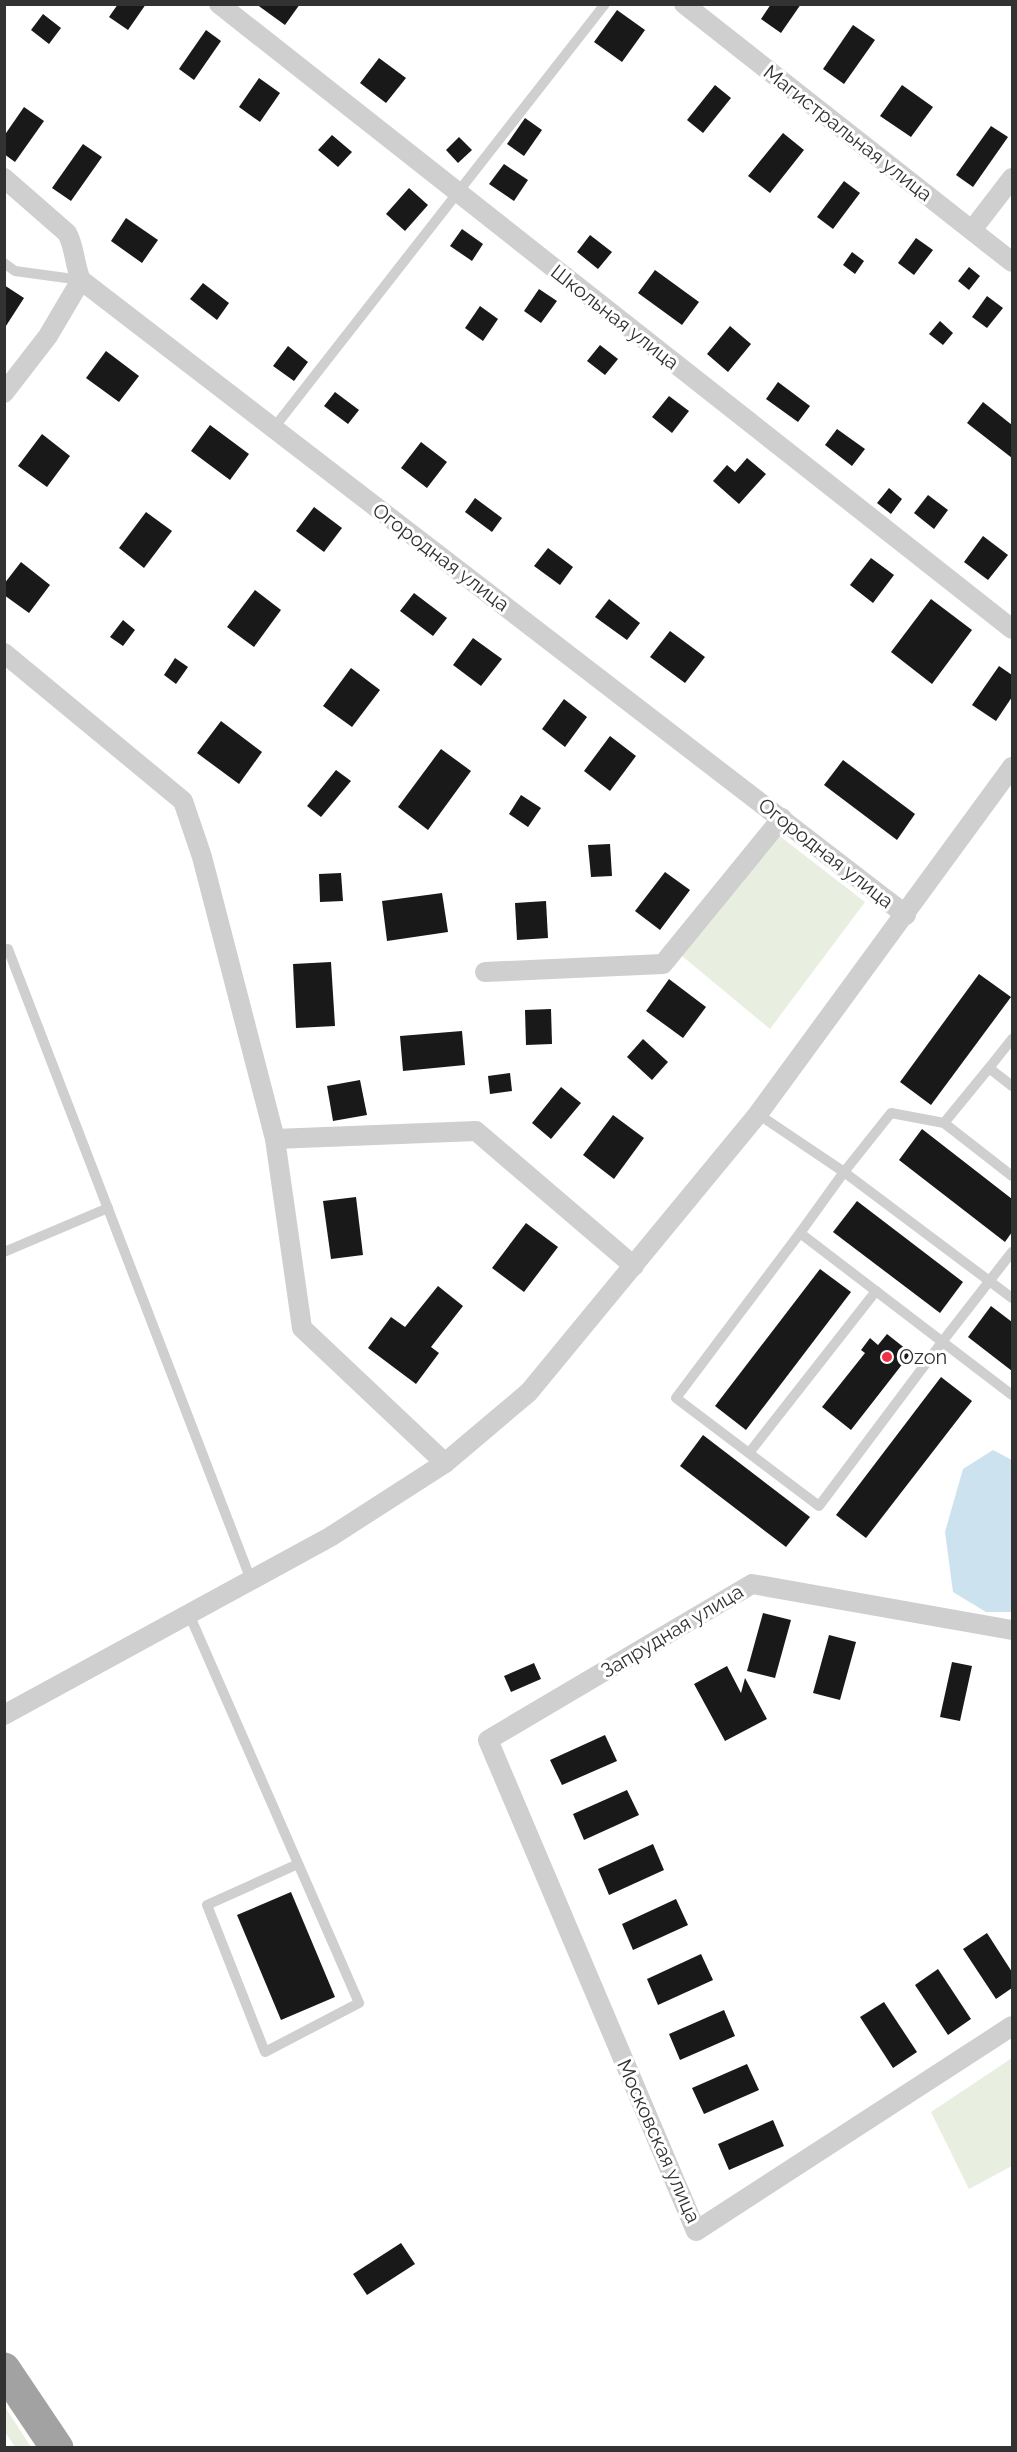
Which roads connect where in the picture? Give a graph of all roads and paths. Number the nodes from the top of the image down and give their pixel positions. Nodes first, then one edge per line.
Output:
1 (219, 4) edge
2 (605, 4) edge
3 (684, 4) edge
4 (4, 178) edge
5 (1012, 178) edge
6 (456, 193) junction
7 (972, 230) junction
8 (1012, 262) edge
9 (4, 263) edge
10 (81, 280) junction
11 (4, 393) edge
12 (273, 429) junction
13 (1012, 629) edge
14 (4, 653) edge
15 (1012, 767) edge
16 (782, 818) junction
17 (906, 915) junction
18 (8, 949) dead end
19 (485, 972) dead end
20 (1012, 1039) edge
21 (989, 1068) junction
22 (1012, 1086) edge
23 (758, 1114) junction
24 (944, 1123) junction
25 (276, 1139) junction
26 (844, 1172) junction
27 (1012, 1176) edge
28 (108, 1208) junction
29 (800, 1233) junction
30 (4, 1252) edge
31 (1012, 1252) edge
32 (634, 1266) junction
33 (990, 1281) junction
34 (876, 1291) junction
35 (1012, 1298) edge
36 (942, 1342) junction
37 (1012, 1395) edge
38 (749, 1453) junction
39 (444, 1463) junction
40 (251, 1580) junction
41 (189, 1614) junction
42 (1012, 1630) edge
43 (4, 1715) edge
44 (488, 1740) joint
45 (298, 1864) junction
46 (1012, 2026) edge
47 (4, 2369) edge
48 (57, 2448) edge

1 - 6 street, Школьная улица
2 - 6 lane
3 - 7 street, Магистральная улица
4 - 10 street
5 - 7 street
6 - 12 lane
6 - 13 street, Школьная улица
7 - 8 street, Магистральная улица
9 - 10 lane
10 - 11 street
10 - 12 street, Огородная улица
12 - 16 street, Огородная улица
14 - 25 street
15 - 17 street
16 - 17 street, Огородная улица
16 - 19 street
17 - 23 street
18 - 28 lane
20 - 21 lane
21 - 22 lane
21 - 24 lane
23 - 26 lane
23 - 32 street
24 - 26 lane
24 - 27 lane
25 - 32 street
25 - 39 street
26 - 29 lane
26 - 33 lane
28 - 30 lane
28 - 40 lane
29 - 34 lane
29 - 38 lane
31 - 33 lane
32 - 39 street
33 - 35 lane
33 - 36 lane
34 - 36 lane
34 - 38 lane
36 - 37 lane
36 - 38 lane
39 - 40 street
40 - 41 street
41 - 43 street
41 - 45 lane
42 - 44 street, Запрудная улица
44 - 46 street, Московская улица
45 - 45 lane
47 - 48 highway

